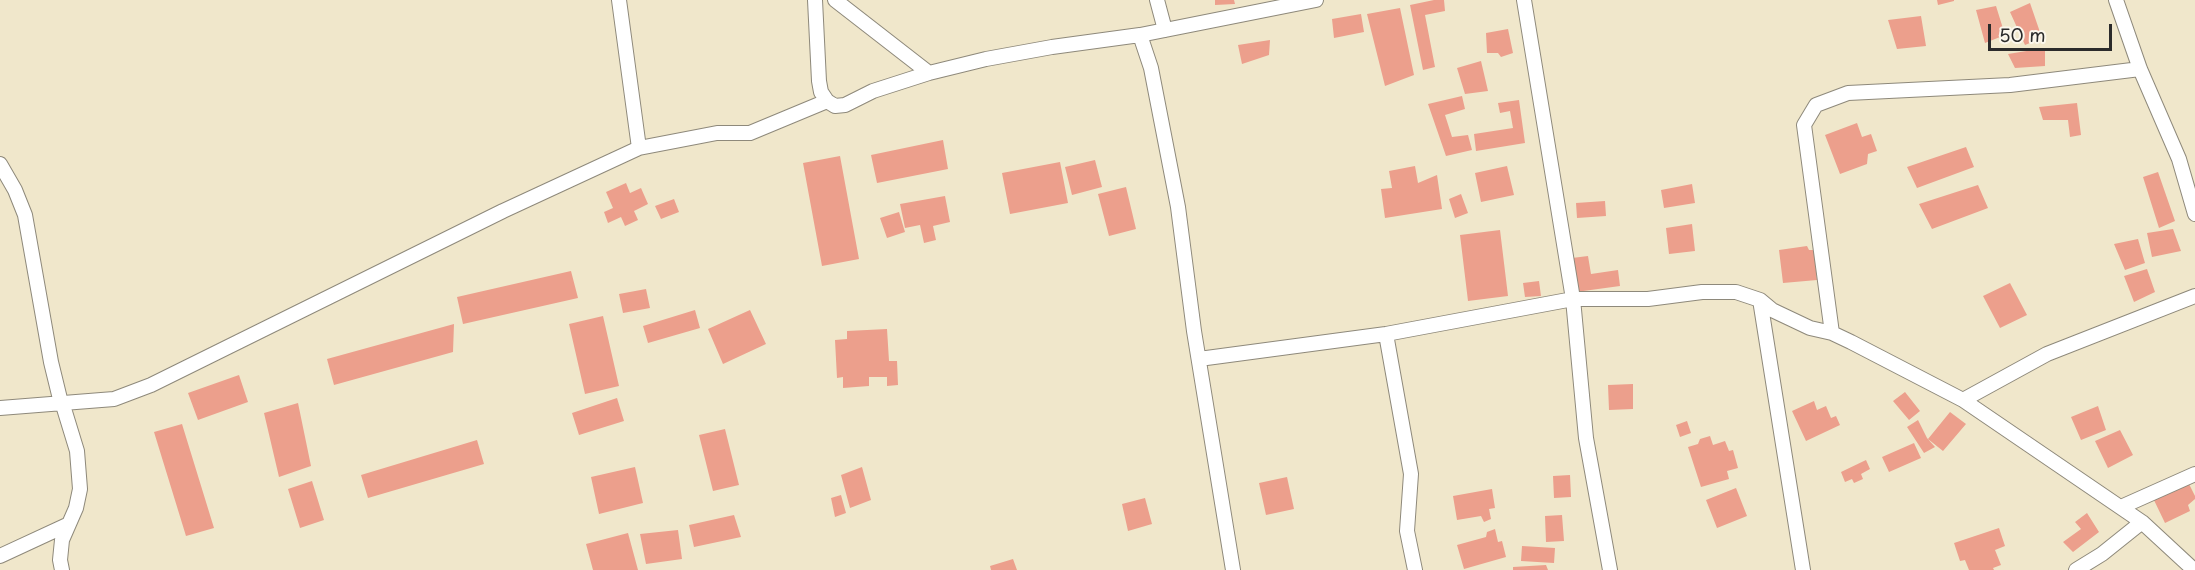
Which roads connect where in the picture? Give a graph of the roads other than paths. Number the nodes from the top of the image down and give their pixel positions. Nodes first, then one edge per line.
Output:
1 (619, 0) edge
2 (815, 0) edge
3 (835, 0) edge
4 (1156, 0) edge
5 (1316, 0) edge
6 (1524, 0) edge
7 (2116, 0) edge
8 (1165, 30) junction
9 (1140, 35) junction
10 (2140, 69) junction
11 (929, 73) junction
12 (827, 101) junction
13 (639, 148) junction
14 (0, 164) edge
15 (2195, 214) edge
16 (2195, 296) edge
17 (1573, 299) junction
18 (1760, 300) junction
19 (1832, 333) junction
20 (1386, 334) junction
21 (1199, 359) junction
22 (1964, 400) junction
23 (62, 402) junction
24 (0, 408) edge
25 (2195, 474) edge
26 (2121, 507) junction
27 (2142, 522) junction
28 (69, 524) junction
29 (0, 556) edge
30 (62, 570) edge
31 (1233, 570) edge
32 (1415, 570) edge
33 (1610, 570) edge
34 (1803, 570) edge
35 (2076, 570) edge
36 (2194, 570) edge

1 - 13 street
2 - 12 street
3 - 11 street
4 - 8 street
5 - 8 street
6 - 17 street
7 - 10 street
8 - 9 street
9 - 11 street
9 - 21 street
10 - 15 street
10 - 19 street
11 - 12 street
12 - 13 street
13 - 23 street
14 - 23 street
16 - 22 street
17 - 18 street
17 - 20 street
17 - 33 street
18 - 19 street
18 - 34 street
19 - 22 street
20 - 21 street
20 - 32 street
21 - 31 street
22 - 26 street
23 - 24 street
23 - 28 street
25 - 26 street
26 - 27 street
27 - 35 street
27 - 36 street
28 - 29 street
28 - 30 street

